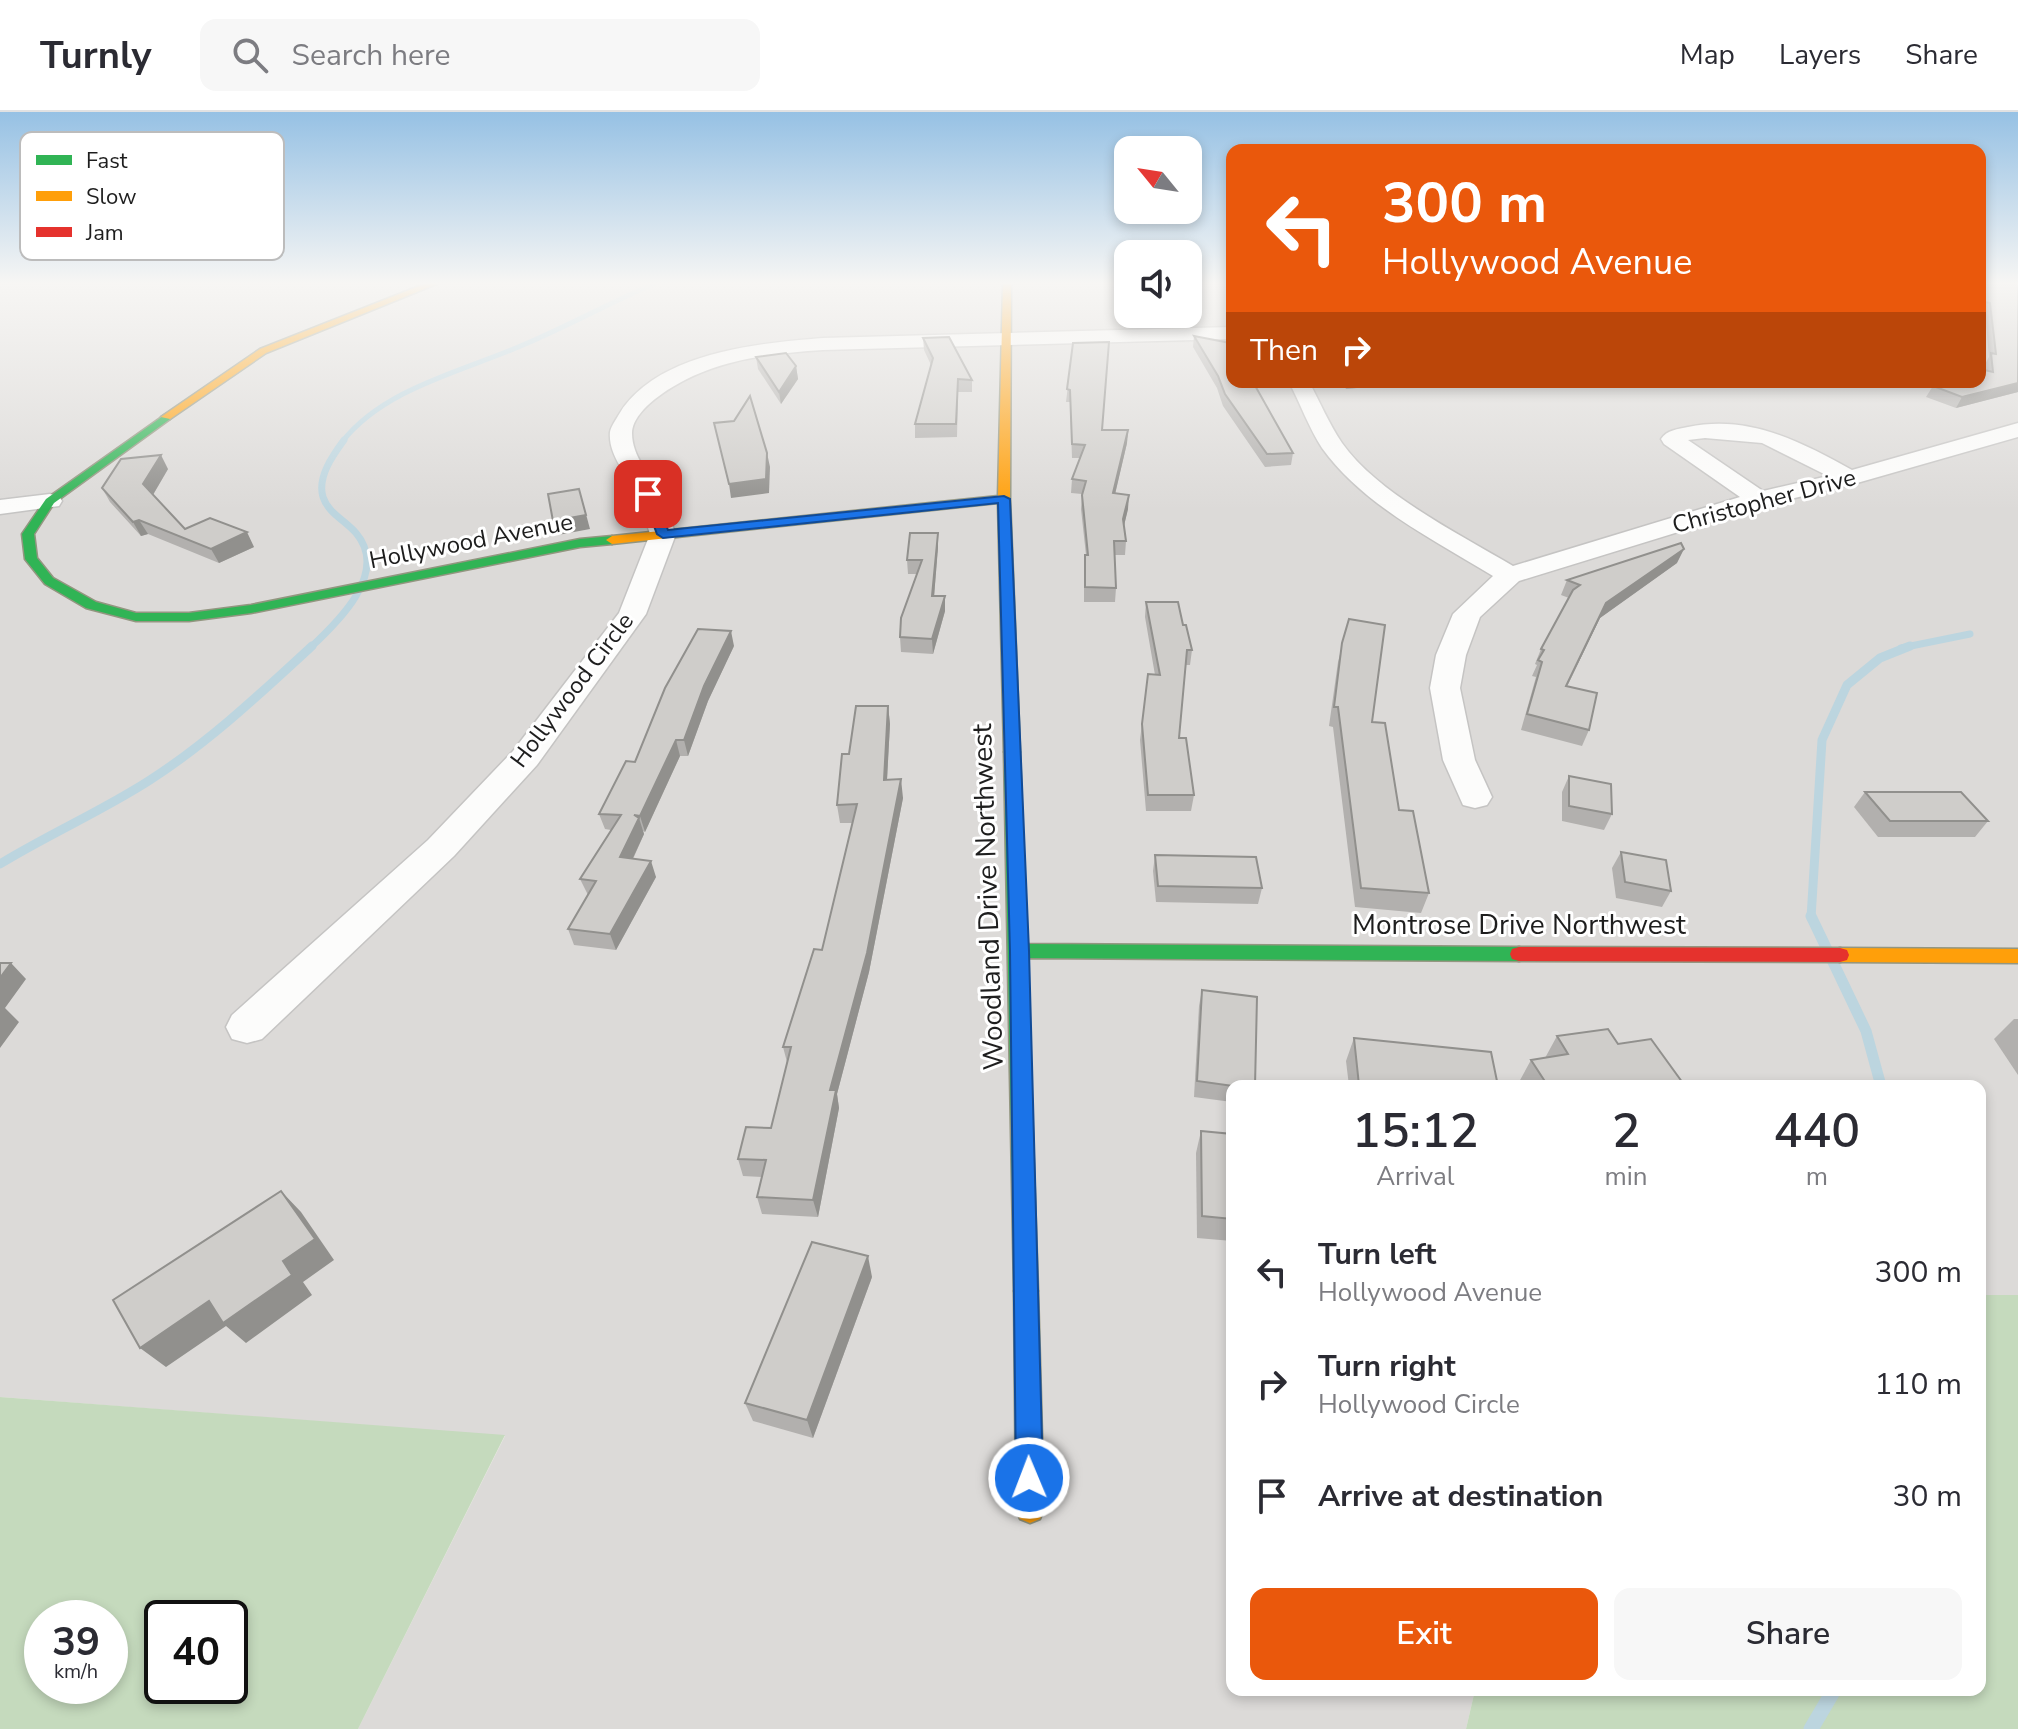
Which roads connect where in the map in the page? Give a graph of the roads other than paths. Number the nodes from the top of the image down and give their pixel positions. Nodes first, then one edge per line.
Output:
1 (251, 358) edge
2 (726, 358) edge
3 (1006, 358) edge
4 (1302, 388) edge
5 (2018, 430) edge
6 (1849, 478) junction
7 (1004, 499) junction
8 (1759, 499) junction
9 (50, 501) junction
10 (0, 507) edge
11 (663, 534) junction
12 (1510, 575) junction
13 (1475, 797) dead end
14 (1019, 951) junction
15 (2018, 956) edge
16 (247, 1027) dead end
17 (1030, 1509) dead end

1 - 9 street
2 - 11 street
3 - 7 street, Woodland Drive Northwest
4 - 12 street
5 - 6 street, Christopher Drive
6 - 8 street, Christopher Drive
6 - 8 street
7 - 11 street, Hollywood Avenue
7 - 14 street, Woodland Drive Northwest
8 - 12 street, Christopher Drive
9 - 10 street
9 - 11 street, Hollywood Avenue
11 - 16 street, Hollywood Circle
12 - 13 street
14 - 15 street, Montrose Drive Northwest
14 - 17 street, Woodland Drive Northwest

